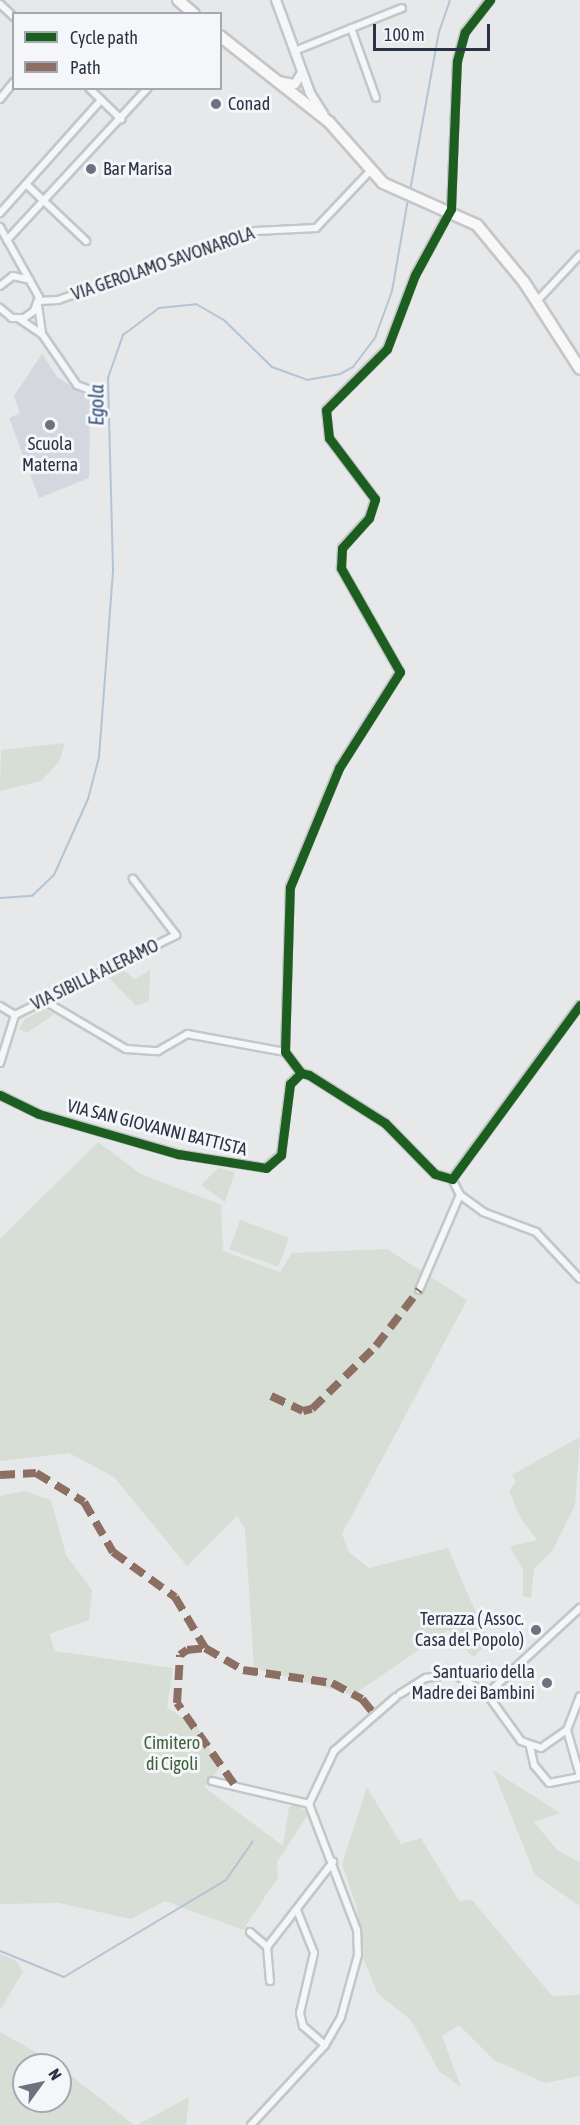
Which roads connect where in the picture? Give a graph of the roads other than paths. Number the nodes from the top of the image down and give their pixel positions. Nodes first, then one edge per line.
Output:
1 (178, 0) edge
2 (276, 0) edge
3 (490, 0) edge
4 (0, 4) edge
5 (402, 8) dead end
6 (192, 12) edge
7 (12, 15) edge
8 (351, 28) junction
9 (222, 38) edge
10 (297, 50) junction
11 (302, 69) junction
12 (274, 79) junction
13 (12, 84) edge
14 (91, 90) edge
15 (146, 90) edge
16 (376, 98) dead end
17 (0, 99) edge
18 (101, 100) junction
19 (310, 105) junction
20 (121, 118) junction
21 (329, 122) junction
22 (370, 171) junction
23 (26, 184) junction
24 (44, 201) junction
25 (451, 209) junction
26 (0, 213) edge
27 (0, 227) edge
28 (7, 240) junction
29 (87, 241) dead end
30 (580, 255) edge
31 (20, 262) junction
32 (8, 278) junction
33 (31, 280) junction
34 (0, 286) edge
35 (537, 301) junction
36 (38, 303) junction
37 (1, 310) edge
38 (18, 318) junction
39 (42, 334) junction
40 (580, 369) edge
41 (93, 391) dead end
42 (133, 879) dead end
43 (43, 1000) junction
44 (580, 1005) edge
45 (0, 1006) edge
46 (15, 1015) junction
47 (285, 1052) junction
48 (0, 1063) edge
49 (301, 1073) junction
50 (0, 1095) edge
51 (452, 1179) junction
52 (460, 1195) junction
53 (580, 1279) edge
54 (419, 1290) dead end
55 (580, 1608) edge
56 (487, 1694) junction
57 (580, 1696) edge
58 (567, 1730) junction
59 (530, 1747) junction
60 (580, 1776) edge
61 (212, 1781) dead end
62 (309, 1804) junction
63 (333, 1862) junction
64 (297, 1910) junction
65 (250, 1932) dead end
66 (267, 1947) junction
67 (270, 1981) dead end
68 (325, 2045) junction
69 (251, 2125) edge

1 - 6 main road
2 - 10 street
3 - 25 street
4 - 7 street
5 - 8 street
8 - 10 street
8 - 16 street
9 - 12 main road
10 - 11 street
11 - 12 street
11 - 19 street
11 - 21 street
12 - 19 main road
13 - 17 street
14 - 18 street
15 - 20 street
18 - 20 street
18 - 23 street
19 - 21 main road
20 - 24 street
21 - 22 main road
22 - 25 main road
22 - 36 street, VIA GEROLAMO SAVONAROLA
23 - 24 street
23 - 26 street
24 - 28 street
24 - 29 street
25 - 35 main road
25 - 47 street
27 - 28 street
28 - 31 street
30 - 35 street
31 - 32 street
31 - 33 street
32 - 33 street
32 - 34 street
33 - 36 street
35 - 40 main road
36 - 38 street
36 - 39 street
37 - 38 street
38 - 39 street
39 - 41 street
42 - 43 street, VIA SIBILLA ALERAMO
43 - 46 street, VIA SIBILLA ALERAMO
43 - 47 street
44 - 51 street
45 - 46 street, VIA SIBILLA ALERAMO
46 - 48 street, VIA SIBILLA ALERAMO
47 - 49 street
49 - 50 street, VIA SAN GIOVANNI BATTISTA
49 - 51 street
51 - 52 street
52 - 53 street
52 - 54 street
55 - 56 street
56 - 59 street
56 - 62 street
57 - 58 street
58 - 59 street
58 - 60 street
59 - 60 street
61 - 62 street
62 - 63 street
63 - 64 street
63 - 68 street
64 - 66 street
64 - 68 street
65 - 66 street
66 - 67 street
68 - 69 street

